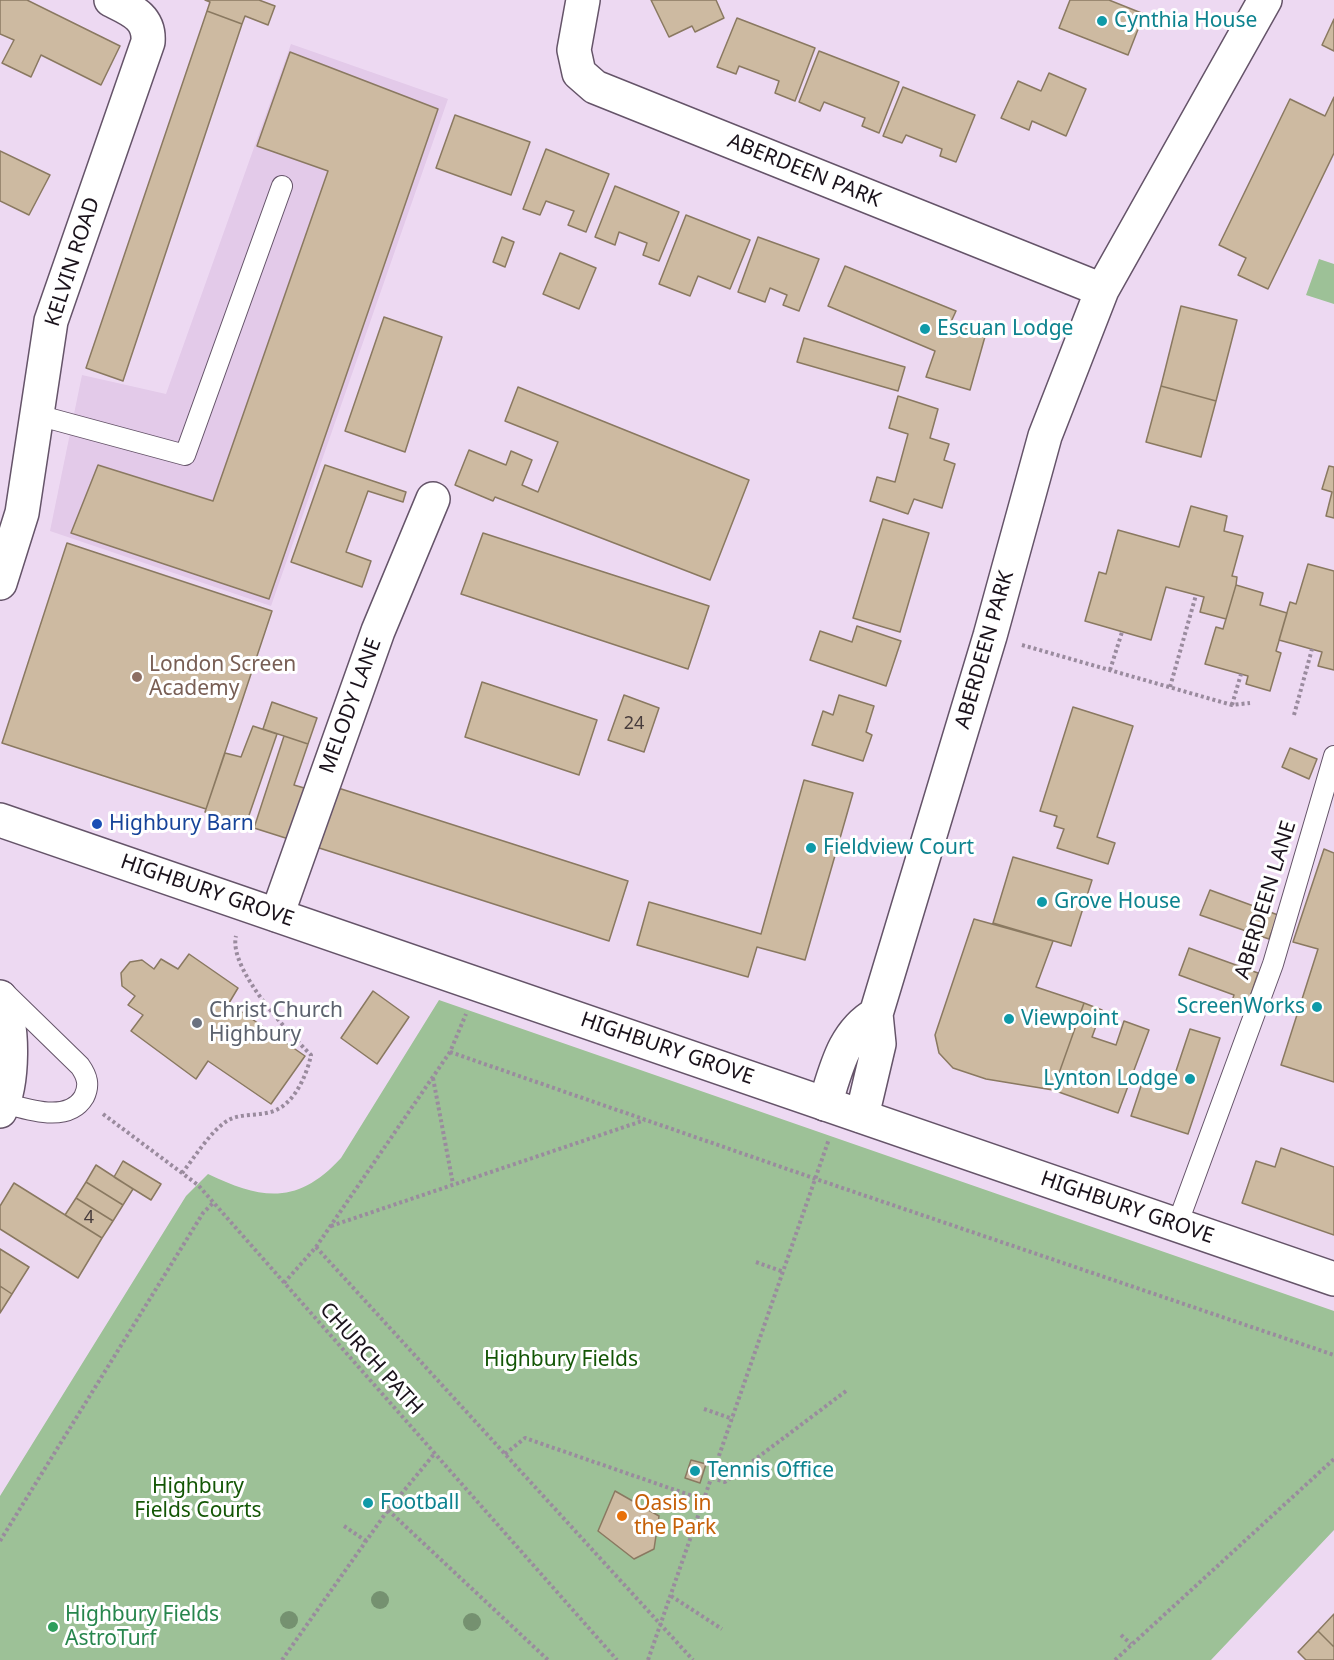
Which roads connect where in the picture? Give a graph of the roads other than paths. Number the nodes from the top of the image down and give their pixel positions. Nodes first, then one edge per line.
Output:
1 (111, 0) edge
2 (583, 0) edge
3 (1265, 0) edge
4 (282, 186) dead end
5 (1102, 290) junction
6 (37, 415) junction
7 (433, 499) dead end
8 (0, 583) edge
9 (1334, 756) edge
10 (0, 820) edge
11 (277, 915) junction
12 (0, 988) edge
13 (0, 997) edge
14 (876, 1014) junction
15 (825, 1104) junction
16 (2, 1107) edge
17 (862, 1116) junction
18 (1177, 1225) junction
19 (1334, 1279) edge

1 - 6 street, KELVIN ROAD
2 - 5 street, ABERDEEN PARK
3 - 5 street, ABERDEEN PARK
4 - 6 lane
5 - 14 street, ABERDEEN PARK
6 - 8 street, KELVIN ROAD
7 - 11 street, MELODY LANE
9 - 18 lane, ABERDEEN LANE
10 - 11 street, HIGHBURY GROVE
11 - 15 street, HIGHBURY GROVE
12 - 16 lane
13 - 16 street
14 - 15 street
14 - 17 street, ABERDEEN PARK
15 - 17 street, HIGHBURY GROVE
17 - 18 street, HIGHBURY GROVE
18 - 19 street, HIGHBURY GROVE

